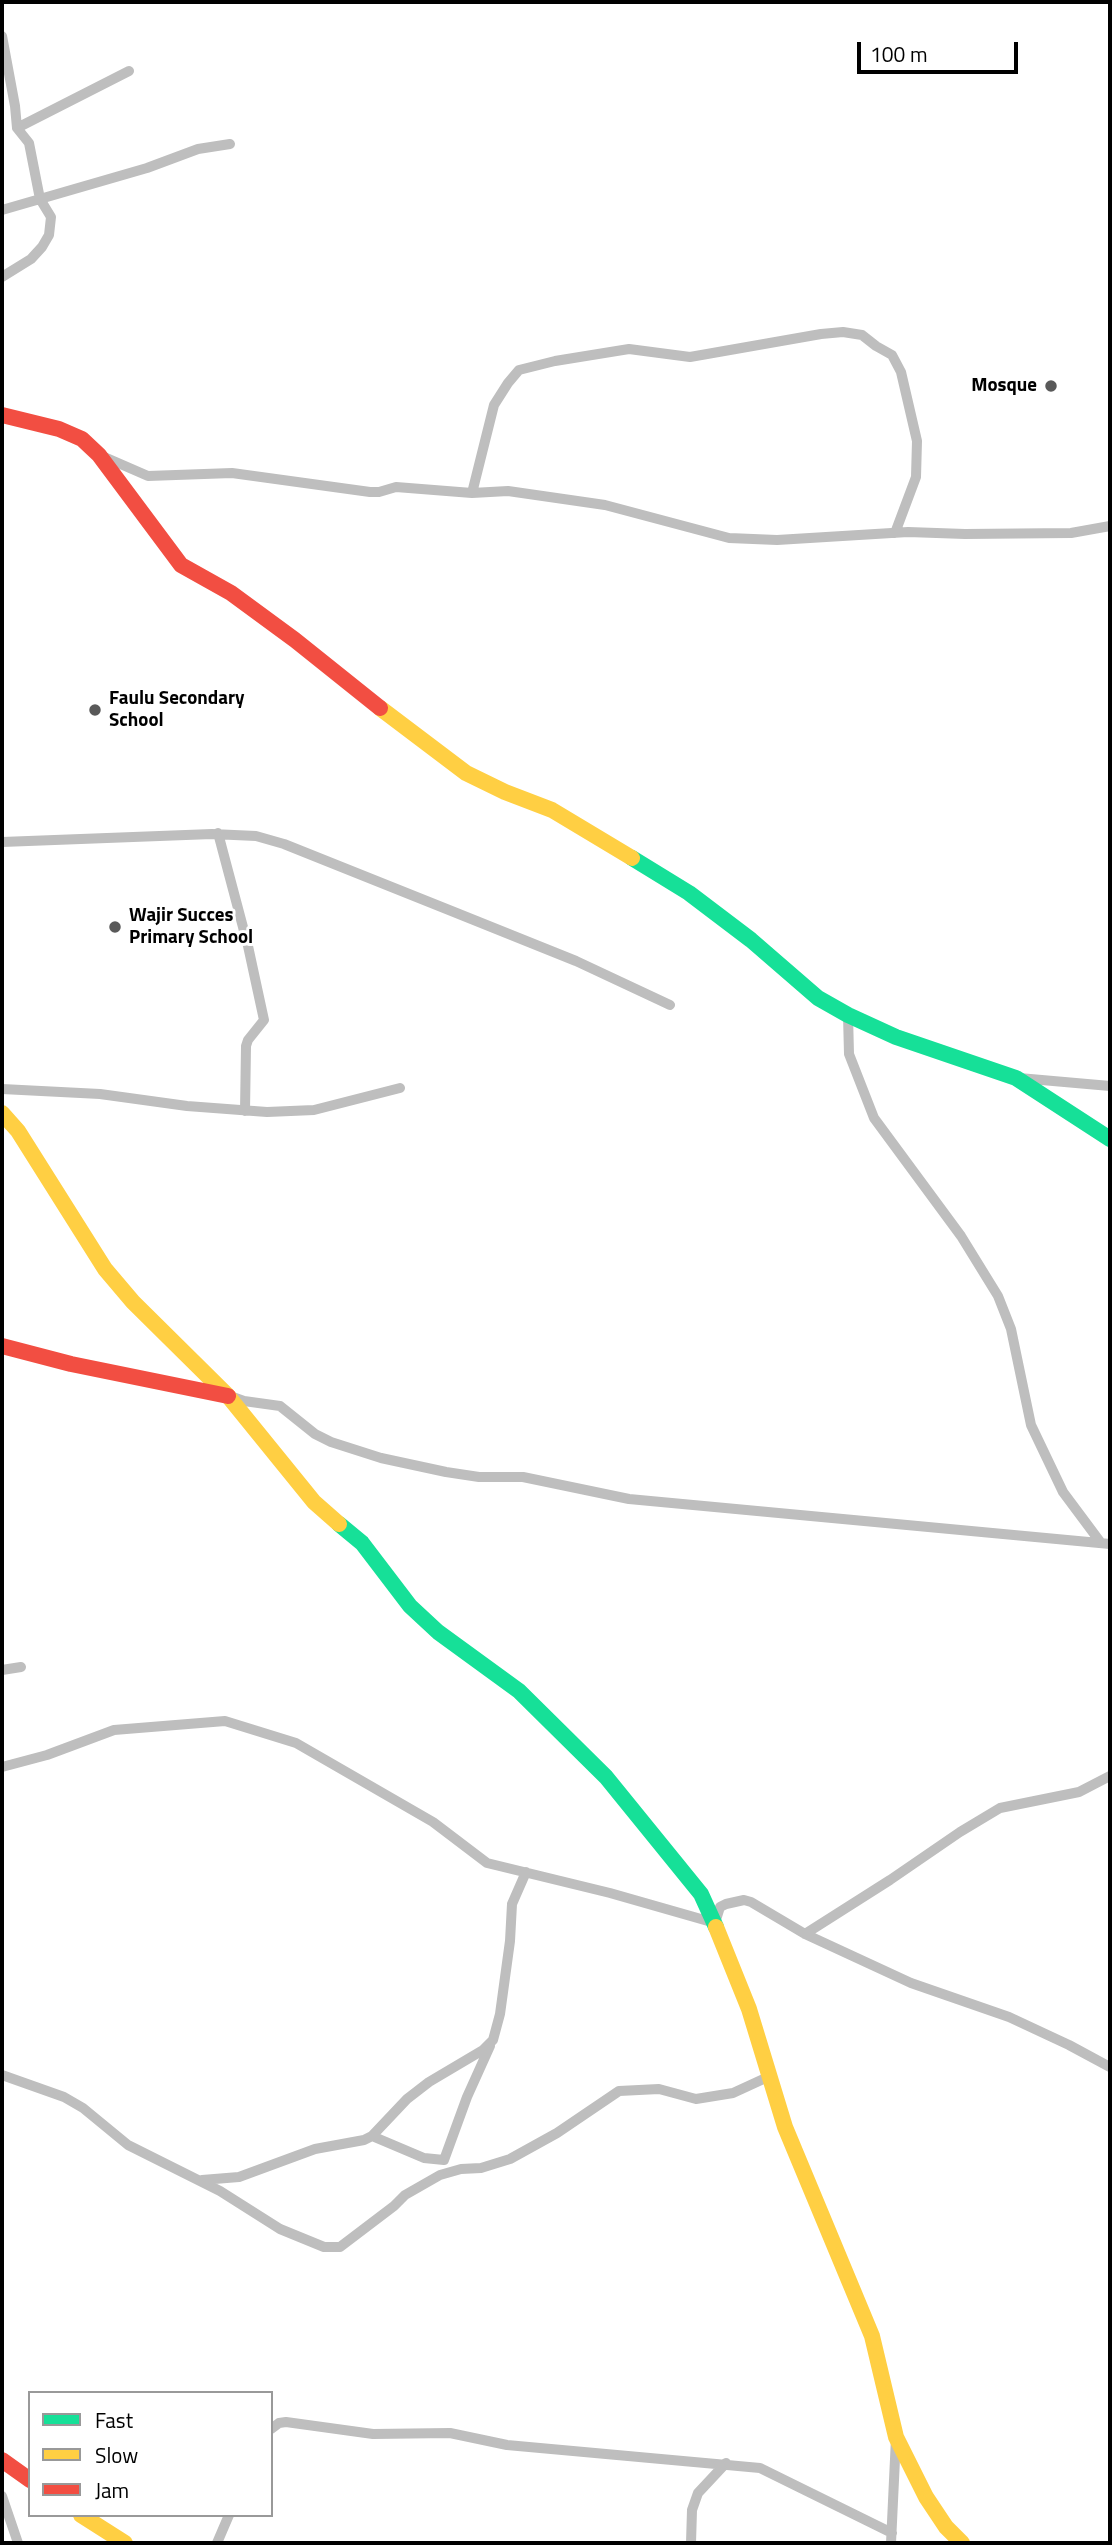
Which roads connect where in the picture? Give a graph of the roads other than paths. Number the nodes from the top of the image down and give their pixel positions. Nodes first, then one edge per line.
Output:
1 (2, 36) edge
2 (129, 71) dead end
3 (17, 128) junction
4 (230, 144) dead end
5 (40, 199) junction
6 (2, 210) edge
7 (2, 277) edge
8 (2, 415) edge
9 (99, 455) junction
10 (471, 493) junction
11 (1110, 526) edge
12 (895, 533) junction
13 (218, 834) junction
14 (2, 842) edge
15 (670, 1005) dead end
16 (848, 1015) junction
17 (1016, 1078) junction
18 (1110, 1086) edge
19 (400, 1088) dead end
20 (2, 1089) edge
21 (245, 1111) junction
22 (2, 1113) edge
23 (1110, 1139) edge
24 (2, 1346) edge
25 (228, 1395) junction
26 (1106, 1543) edge
27 (21, 1668) dead end
28 (2, 1670) edge
29 (2, 1767) edge
30 (1110, 1776) edge
31 (526, 1872) junction
32 (715, 1923) junction
33 (805, 1934) junction
34 (493, 2040) junction
35 (1110, 2067) edge
36 (2, 2075) edge
37 (770, 2076) junction
38 (372, 2136) junction
39 (444, 2160) junction
40 (461, 2169) junction
41 (199, 2181) junction
42 (273, 2428) edge
43 (896, 2437) junction
44 (2, 2460) edge
45 (726, 2463) junction
46 (28, 2479) edge
47 (2, 2496) edge
48 (84, 2517) edge
49 (228, 2517) edge
50 (892, 2538) edge
51 (18, 2543) edge
52 (125, 2543) edge
53 (217, 2543) edge
54 (691, 2543) edge
55 (962, 2543) edge

1 - 3 street
2 - 3 street
3 - 5 street
4 - 5 street
5 - 6 street
5 - 7 street
8 - 9 street
9 - 10 street
9 - 16 street
10 - 12 street
10 - 12 street
11 - 12 street
13 - 14 street
13 - 15 street
13 - 21 street
16 - 17 street
16 - 26 street
17 - 18 street
17 - 23 street
19 - 21 street
20 - 21 street
22 - 25 street
24 - 25 street
25 - 26 street
25 - 32 street
27 - 28 street
29 - 31 street
30 - 33 street
31 - 32 street
31 - 34 street
32 - 33 street
32 - 37 street
33 - 35 street
34 - 38 street
34 - 39 street
36 - 41 street
37 - 40 street
37 - 43 street
38 - 39 street
38 - 41 street
39 - 40 street
40 - 41 street
42 - 45 street
43 - 50 street
43 - 55 street
44 - 46 street
45 - 50 street
45 - 54 street
47 - 51 street
48 - 52 street
49 - 53 street

